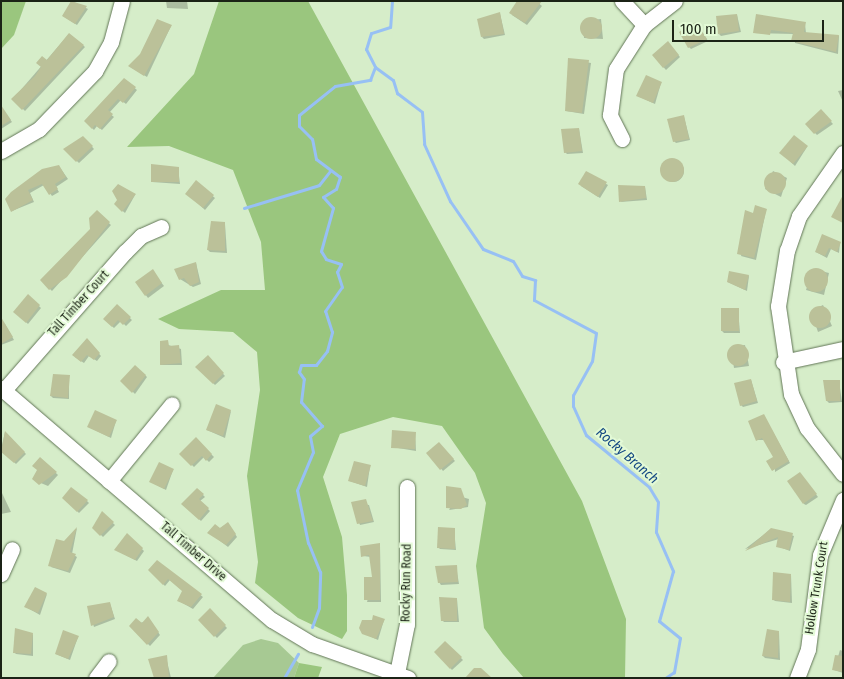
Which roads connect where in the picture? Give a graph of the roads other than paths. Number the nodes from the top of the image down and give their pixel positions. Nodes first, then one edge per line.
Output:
1 (122, 1) edge
2 (622, 1) edge
3 (675, 1) edge
4 (644, 25) junction
5 (622, 140) dead end
6 (1, 151) edge
7 (843, 153) edge
8 (162, 228) dead end
9 (843, 349) edge
10 (783, 362) junction
11 (2, 389) edge
12 (172, 404) dead end
13 (843, 474) edge
14 (109, 481) junction
15 (407, 488) dead end
16 (843, 500) edge
17 (12, 549) dead end
18 (1, 574) edge
19 (109, 661) dead end
20 (400, 676) edge
21 (96, 678) edge
22 (797, 678) edge

1 - 6 street
2 - 4 street
3 - 4 street
4 - 5 street
7 - 10 street
8 - 11 street, Tall Timber Court
9 - 10 street
10 - 13 street
11 - 14 street, Tall Timber Drive
12 - 14 street
14 - 20 street, Tall Timber Drive
15 - 20 street, Rocky Run Road
16 - 22 street, Hollow Trunk Court
17 - 18 street
19 - 21 street

